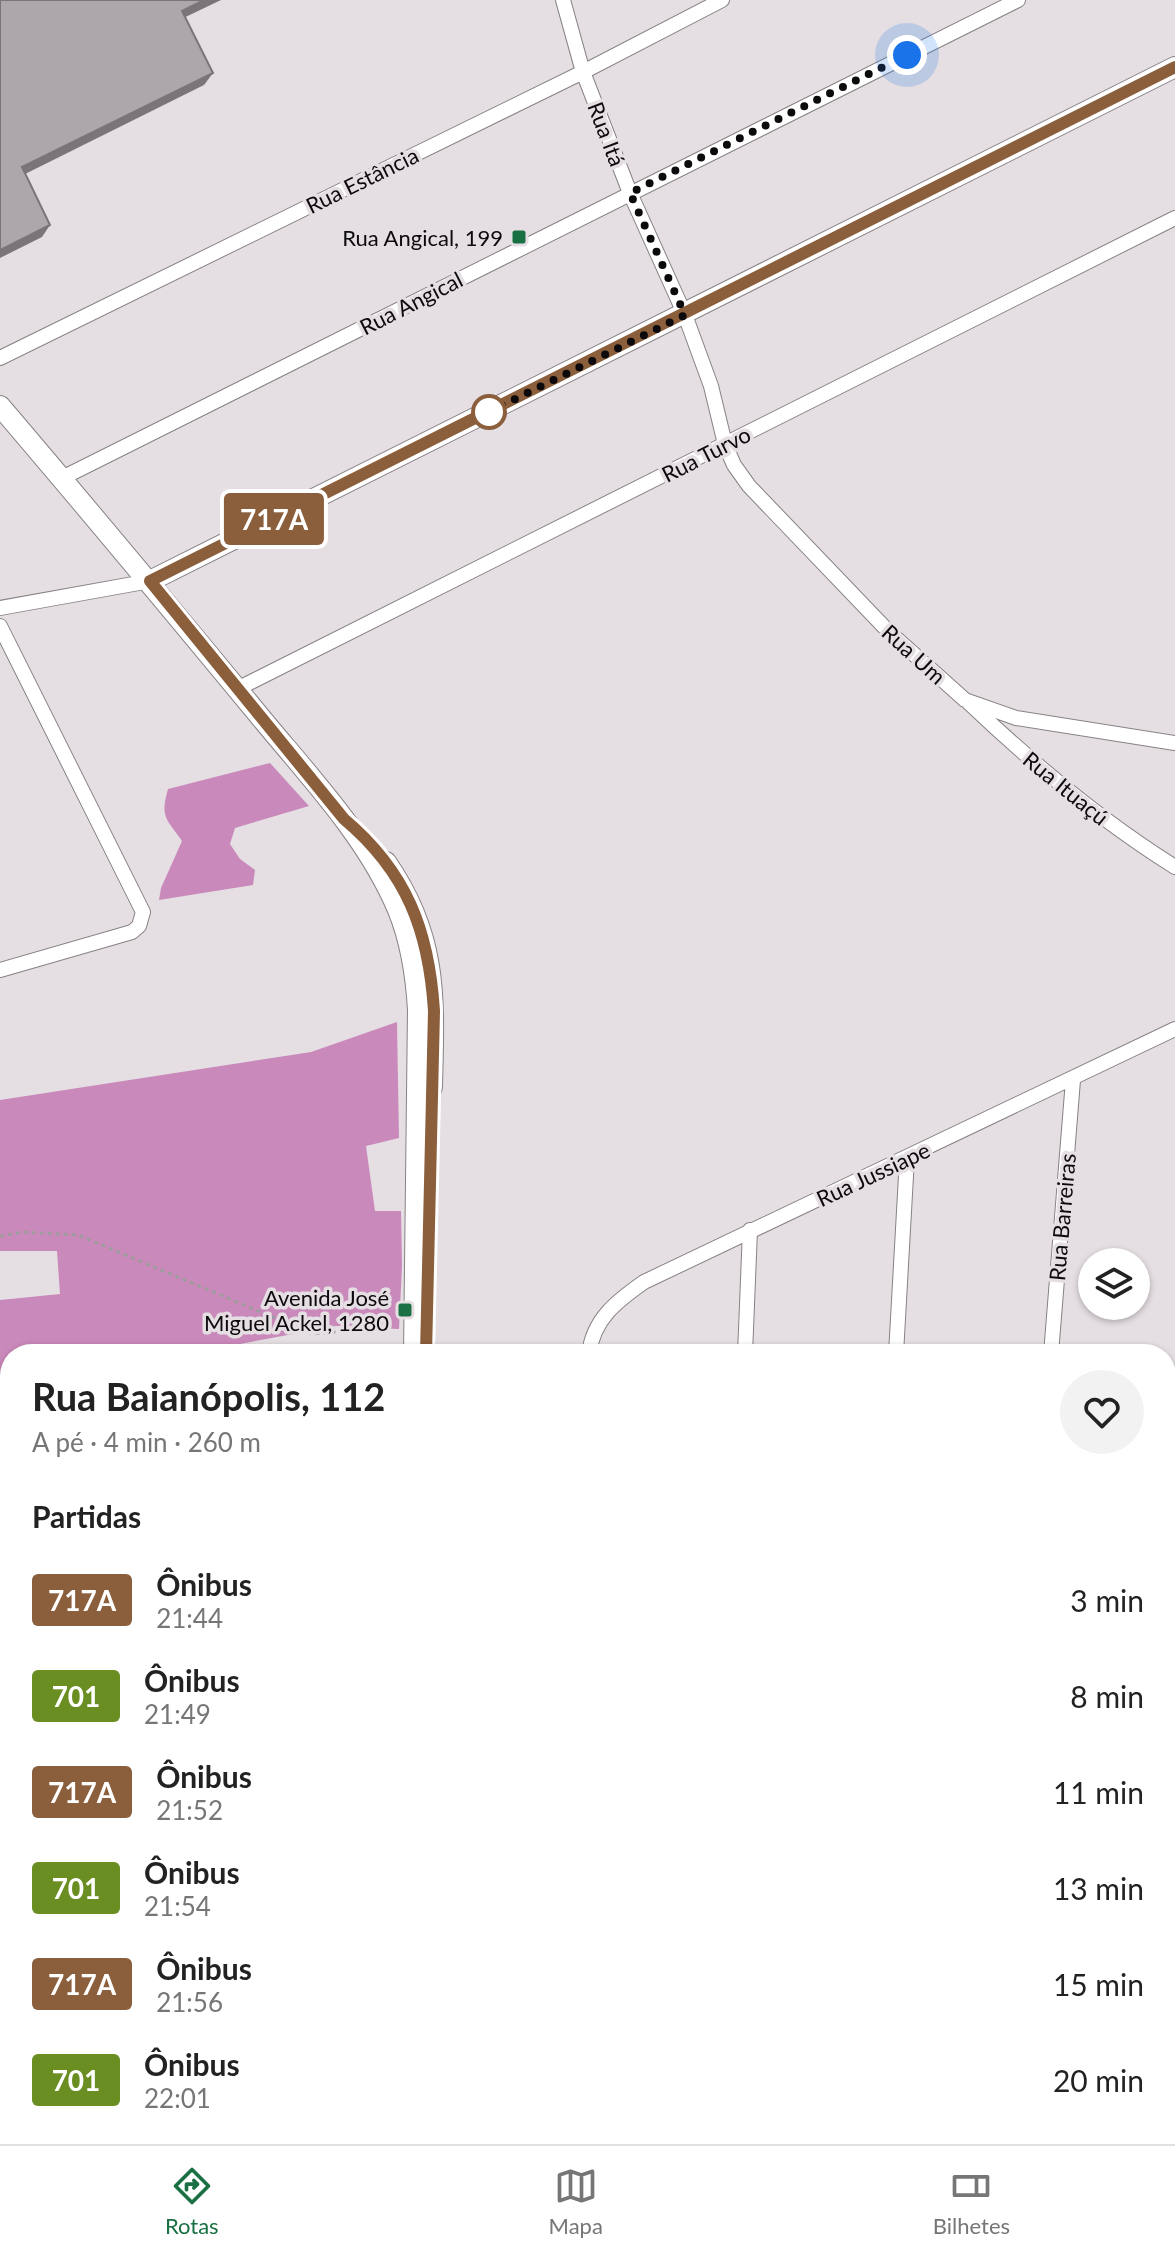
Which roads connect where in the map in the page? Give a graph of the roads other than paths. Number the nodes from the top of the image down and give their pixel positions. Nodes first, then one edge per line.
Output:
1 (563, 0) edge
2 (722, 0) edge
3 (1018, 0) edge
4 (1175, 67) edge
5 (583, 72) junction
6 (630, 193) junction
7 (1175, 218) edge
8 (685, 315) junction
9 (0, 358) edge
10 (0, 406) edge
11 (725, 444) junction
12 (62, 478) junction
13 (150, 581) junction
14 (0, 608) edge
15 (0, 626) edge
16 (237, 689) junction
17 (965, 700) junction
18 (1032, 720) junction
19 (1175, 743) edge
20 (1016, 748) junction
21 (344, 819) junction
22 (1175, 867) edge
23 (0, 970) edge
24 (1175, 1029) edge
25 (1073, 1080) junction
26 (907, 1158) junction
27 (750, 1230) junction
28 (414, 1344) edge
29 (426, 1344) edge
30 (591, 1344) edge
31 (745, 1344) edge
32 (897, 1344) edge
33 (1052, 1344) edge

1 - 5 street, Rua Itá
2 - 5 street, Rua Estância
3 - 6 street, Rua Angical
4 - 8 street
5 - 6 street, Rua Itá
5 - 9 street, Rua Estância
6 - 8 street, Rua Itá
6 - 12 street, Rua Angical
7 - 11 street, Rua Turvo
8 - 11 street, Rua Itá
8 - 13 street
10 - 12 street
11 - 16 street, Rua Turvo
11 - 17 street, Rua Um
12 - 13 street
13 - 14 street
13 - 16 street
15 - 23 street
16 - 21 street
17 - 18 street, Rua Um
17 - 20 street, Rua Ituaçú
18 - 19 street, Rua Um
18 - 20 street
20 - 22 street, Rua Ituaçú
21 - 28 street
21 - 29 street
24 - 25 street, Rua Jussiape
25 - 26 street, Rua Jussiape
25 - 33 street, Rua Barreiras
26 - 27 street, Rua Jussiape
26 - 32 street
27 - 30 street, Rua Jussiape
27 - 31 street

